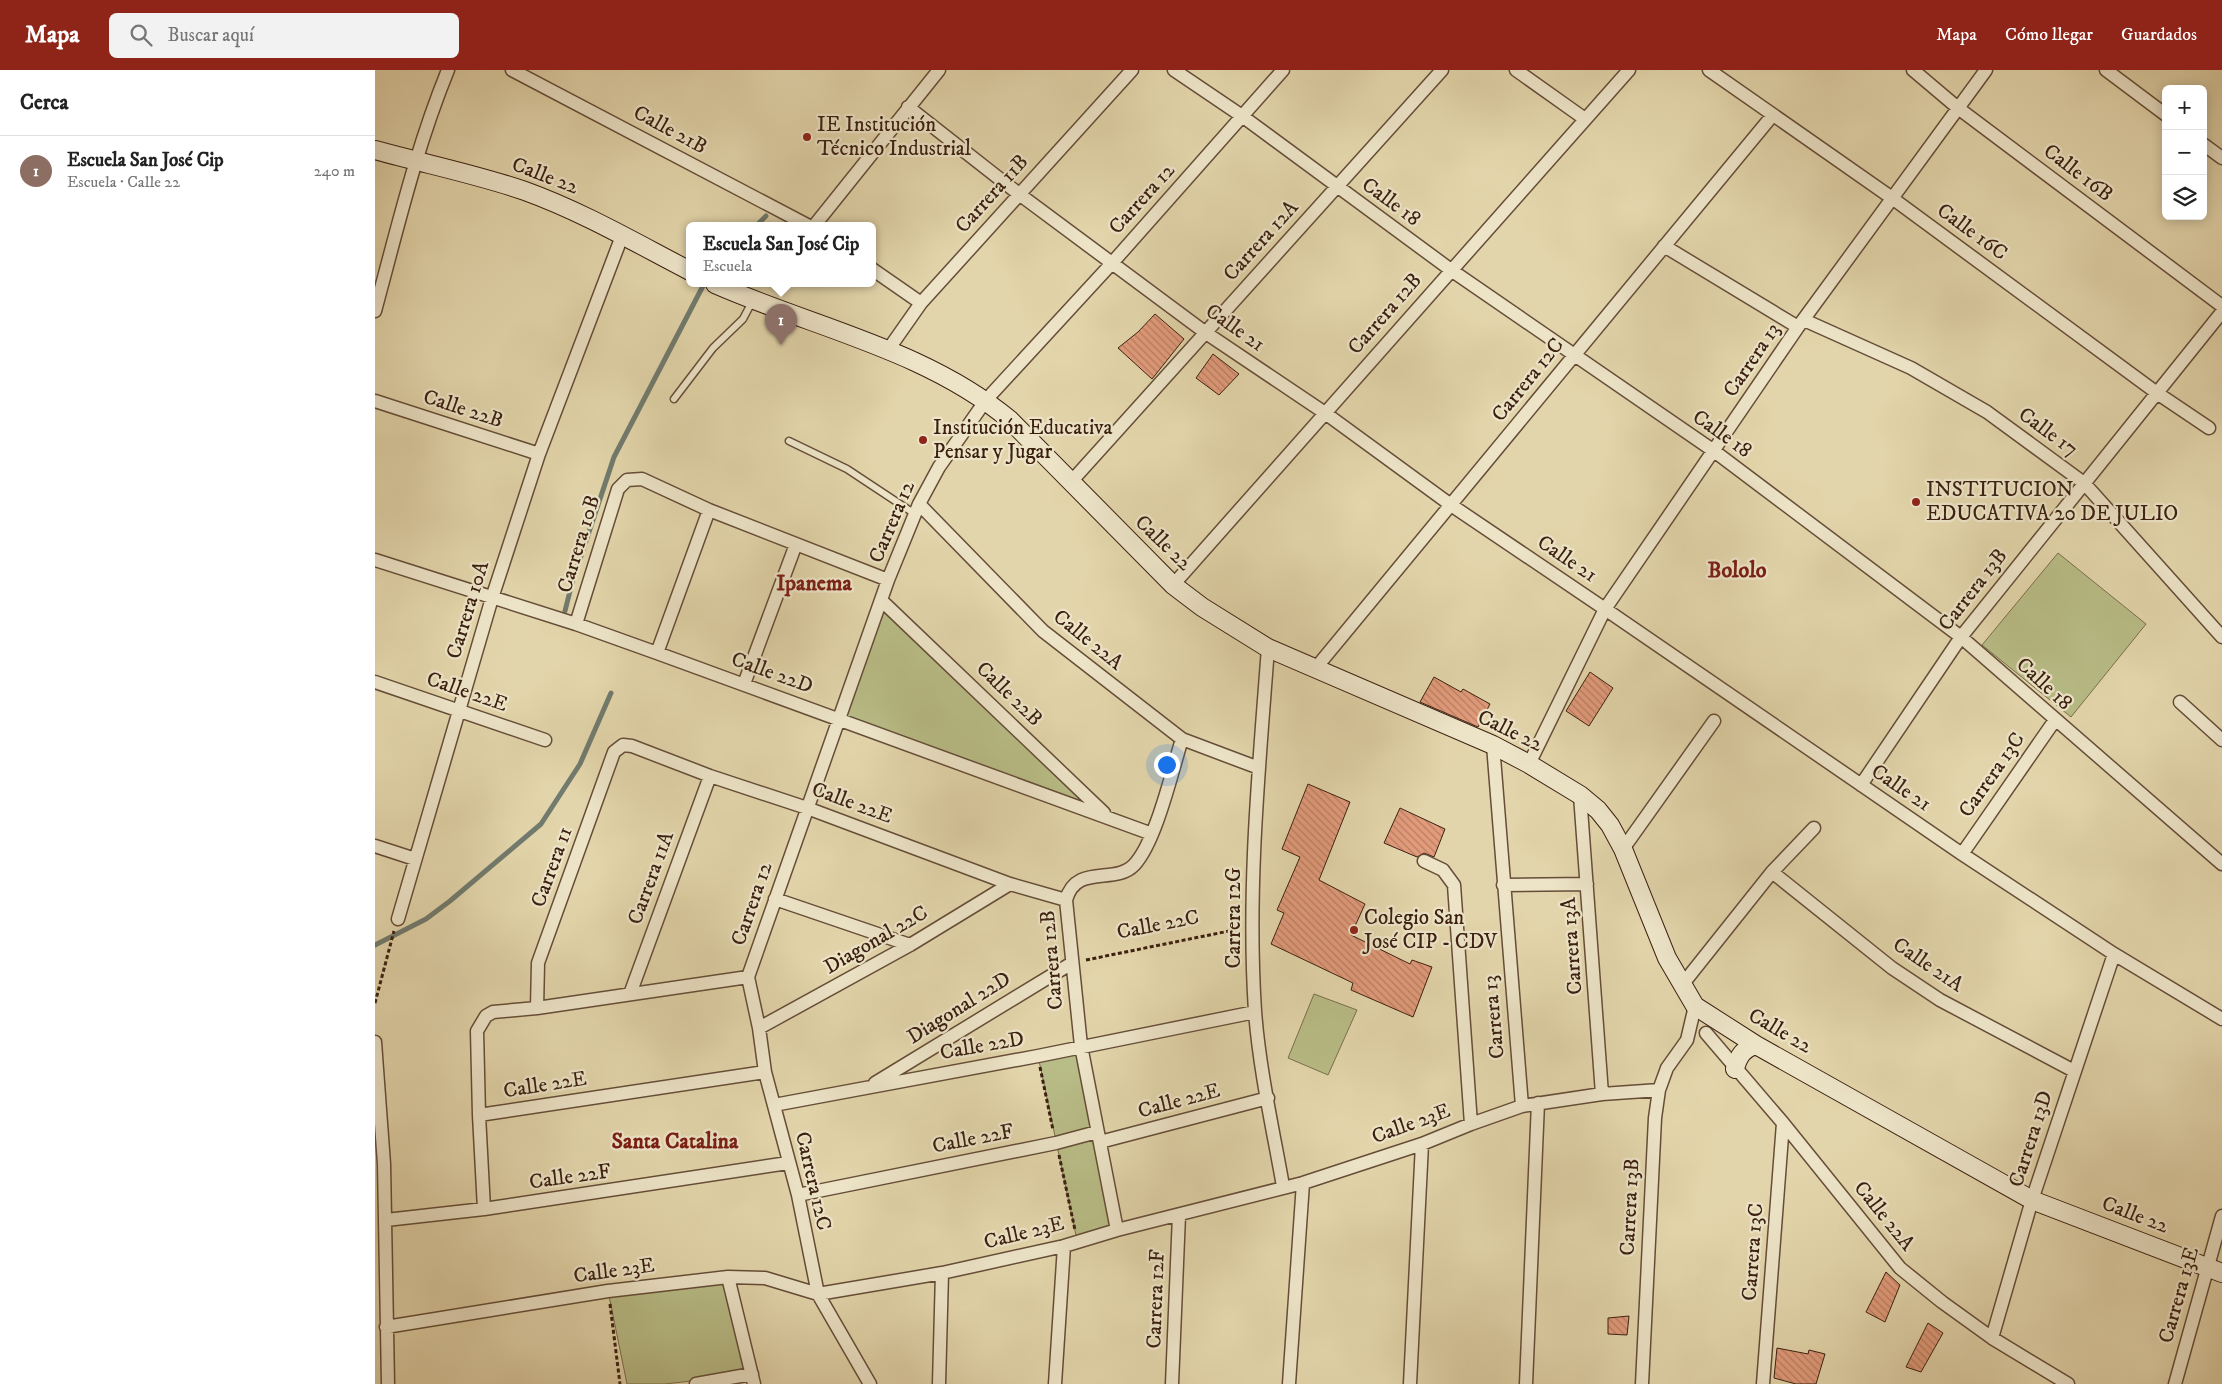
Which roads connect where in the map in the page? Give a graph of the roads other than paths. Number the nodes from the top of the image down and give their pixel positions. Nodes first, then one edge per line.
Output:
1 (448, 70) edge
2 (512, 70) edge
3 (939, 70) edge
4 (1132, 70) edge
5 (1174, 70) edge
6 (1283, 70) edge
7 (1442, 70) edge
8 (1516, 70) edge
9 (1629, 70) edge
10 (1709, 70) edge
11 (1913, 70) edge
12 (1986, 70) edge
13 (2106, 70) edge
14 (909, 107) junction
15 (1958, 108) junction
16 (2162, 112) edge
17 (1242, 116) junction
18 (1772, 116) junction
19 (1585, 119) junction
20 (2207, 147) edge
21 (375, 150) edge
22 (2222, 158) edge
23 (415, 161) junction
24 (1337, 187) junction
25 (1019, 194) junction
26 (1892, 198) junction
27 (801, 222) edge
28 (817, 222) edge
29 (622, 236) junction
30 (1664, 246) junction
31 (1113, 262) junction
32 (686, 269) edge
33 (1451, 270) junction
34 (876, 272) edge
35 (724, 287) edge
36 (754, 299) junction
37 (921, 302) junction
38 (2222, 306) edge
39 (375, 311) edge
40 (2222, 312) edge
41 (1801, 324) junction
42 (1206, 332) junction
43 (888, 350) junction
44 (1573, 356) junction
45 (2157, 393) junction
46 (674, 399) dead end
47 (986, 400) junction
48 (375, 402) edge
49 (1325, 413) junction
50 (2209, 428) dead end
51 (789, 441) dead end
52 (1714, 452) junction
53 (539, 454) junction
54 (1070, 483) junction
55 (2084, 484) junction
56 (1451, 505) junction
57 (917, 509) junction
58 (709, 510) junction
59 (796, 544) junction
60 (375, 560) edge
61 (889, 580) junction
62 (1173, 585) junction
63 (492, 598) junction
64 (882, 601) junction
65 (1605, 608) junction
66 (576, 624) junction
67 (1961, 637) junction
68 (2222, 637) edge
69 (1268, 648) junction
70 (657, 652) junction
71 (1315, 670) junction
72 (375, 682) edge
73 (743, 684) junction
74 (2180, 702) dead end
75 (459, 710) junction
76 (839, 718) junction
77 (2055, 720) junction
78 (1714, 721) dead end
79 (1182, 739) junction
80 (545, 740) dead end
81 (2222, 740) edge
82 (623, 745) joint
83 (1493, 745) junction
84 (1529, 764) junction
85 (1259, 768) junction
86 (710, 776) junction
87 (1861, 785) junction
88 (1580, 795) junction
89 (807, 808) junction
90 (1107, 816) junction
91 (1814, 828) dead end
92 (1152, 834) junction
93 (375, 846) edge
94 (1623, 848) junction
95 (1962, 854) junction
96 (415, 858) junction
97 (1424, 861) dead end
98 (2222, 864) edge
99 (1772, 872) junction
100 (1010, 884) junction
101 (1587, 884) junction
102 (1503, 885) junction
103 (775, 898) junction
104 (1066, 900) junction
105 (398, 919) road end
106 (910, 945) junction
107 (2114, 954) junction
108 (1071, 963) junction
109 (748, 976) junction
110 (1682, 985) junction
111 (630, 994) junction
112 (1695, 1006) junction
113 (537, 1008) junction
114 (1255, 1012) junction
115 (2222, 1019) edge
116 (1724, 1024) junction
117 (759, 1028) junction
118 (1706, 1033) junction
119 (1687, 1040) junction
120 (375, 1042) edge
121 (1757, 1044) junction
122 (1081, 1046) junction
123 (1735, 1069) junction
124 (376, 1070) edge
125 (2074, 1071) junction
126 (765, 1072) junction
127 (868, 1087) junction
128 (1659, 1090) junction
129 (1603, 1094) junction
130 (1267, 1098) junction
131 (1538, 1103) junction
132 (774, 1105) junction
133 (1522, 1106) junction
134 (479, 1115) junction
135 (1783, 1123) junction
136 (1471, 1124) junction
137 (1098, 1137) junction
138 (1422, 1144) junction
139 (379, 1163) edge
140 (788, 1163) junction
141 (1303, 1182) junction
142 (1283, 1186) junction
143 (797, 1195) junction
144 (2032, 1200) junction
145 (484, 1209) junction
146 (1179, 1215) junction
147 (2222, 1216) edge
148 (386, 1220) junction
149 (1117, 1230) junction
150 (1064, 1246) junction
151 (380, 1260) edge
152 (2215, 1270) edge
153 (942, 1273) junction
154 (728, 1277) junction
155 (817, 1294) junction
156 (386, 1327) junction
157 (1992, 1338) junction
158 (381, 1348) edge
159 (753, 1379) edge
160 (388, 1384) edge
161 (696, 1384) edge
162 (870, 1384) edge
163 (939, 1384) edge
164 (1055, 1384) edge
165 (1172, 1384) edge
166 (1289, 1384) edge
167 (1410, 1384) edge
168 (1527, 1384) edge
169 (1642, 1384) edge
170 (1763, 1384) edge
171 (2067, 1384) edge
172 (2175, 1384) edge

1 - 23 street
2 - 27 street, Calle 21B
3 - 14 street
4 - 25 street, Carrera 11B
5 - 17 street, Calle 18
6 - 17 street, Carrera 12
7 - 24 street, Carrera 12A
8 - 19 street
9 - 19 street, Carrera 12B
10 - 18 street, Calle 16C
11 - 15 street, Calle 16B
12 - 15 street, Carrera 13
13 - 16 street
14 - 25 street, Calle 21
14 - 28 street
15 - 26 street, Carrera 13
15 - 38 street, Calle 16B
17 - 24 street, Calle 18
17 - 31 street, Carrera 12
18 - 26 street, Calle 16C
18 - 30 street, Carrera 12C
19 - 33 street, Carrera 12B
20 - 22 street
21 - 23 street, Calle 22
23 - 29 street, Calle 22
23 - 39 street
24 - 33 street, Calle 18
24 - 42 street, Carrera 12A
25 - 31 street, Calle 21
25 - 37 street, Carrera 11B
26 - 41 street, Carrera 13
26 - 45 street, Calle 16C
29 - 32 street, Calle 22
29 - 53 street, Carrera 10A
30 - 41 street, Calle 17
30 - 44 street, Carrera 12C
31 - 42 street, Calle 21
31 - 47 street, Carrera 12
33 - 44 street, Calle 18
33 - 49 street, Carrera 12B
34 - 37 street
35 - 36 street, Calle 22
36 - 43 street, Calle 22
36 - 46 lane
37 - 43 street, Carrera 11B
40 - 45 street, Carrera 13B
41 - 52 street, Carrera 13
41 - 55 street, Calle 17
42 - 49 street, Calle 21
42 - 54 street, Carrera 12A
43 - 47 street, Calle 22
44 - 52 street, Calle 18
44 - 56 street, Carrera 12C
45 - 50 street, Calle 16C
45 - 55 street, Carrera 13B
47 - 54 street, Calle 22
47 - 57 street, Carrera 12
48 - 53 street, Calle 22B
49 - 56 street, Calle 21
49 - 62 street, Carrera 12B
51 - 57 lane
52 - 65 street, Carrera 13
52 - 67 street, Calle 18
53 - 63 street, Carrera 10A
54 - 62 street, Calle 22
55 - 67 street, Carrera 13B
55 - 68 street, Calle 17
56 - 65 street, Calle 21
56 - 71 street, Carrera 12C
57 - 61 street, Carrera 12
57 - 79 street, Calle 22A
58 - 59 street
58 - 66 street, Carrera 10B
58 - 70 street
59 - 61 street
59 - 73 street
60 - 63 street, Calle 22D
61 - 64 street, Carrera 12
62 - 69 street, Calle 22
63 - 66 street, Calle 22D
63 - 75 street, Carrera 10A
64 - 76 street, Carrera 12
64 - 90 street, Calle 22B
65 - 84 street, Carrera 13
65 - 87 street, Calle 21
66 - 70 street, Calle 22D
67 - 77 street, Calle 18
67 - 87 street, Carrera 13B
69 - 71 street, Calle 22
69 - 85 street, Carrera 12G
70 - 73 street, Calle 22D
71 - 83 street, Calle 22
72 - 75 street, Calle 22E
73 - 76 street, Calle 22D
74 - 81 street
75 - 80 street, Calle 22E
75 - 96 street, Carrera 10A
76 - 89 street, Carrera 12
76 - 90 street, Calle 22D
77 - 95 street, Carrera 13C
77 - 98 street, Calle 18
78 - 94 street
79 - 85 street, Calle 22A
79 - 92 street, Carrera 12B
82 - 86 street, Calle 22E
82 - 113 street, Carrera 11
83 - 84 street, Calle 22
83 - 102 street, Carrera 13
84 - 88 street, Calle 22
85 - 114 street, Carrera 12G
86 - 89 street, Calle 22E
86 - 111 street, Carrera 11A
87 - 95 street, Calle 21
88 - 94 street, Calle 22
88 - 101 street, Carrera 13A
89 - 100 street, Calle 22E
89 - 103 street, Carrera 12
90 - 92 street, Calle 22D
91 - 99 street
92 - 104 street, Carrera 12B
93 - 96 street
94 - 110 street, Calle 22
95 - 107 street, Calle 21
96 - 105 street, Carrera 10A
97 - 136 street
99 - 110 street
99 - 125 street, Calle 21A
100 - 104 street, Calle 22E
100 - 106 street, Diagonal 22C
101 - 102 street
101 - 129 street, Carrera 13A
102 - 133 street, Carrera 13
103 - 106 street
103 - 109 street, Carrera 12
104 - 108 street, Carrera 12B
106 - 117 street, Diagonal 22C
107 - 115 street, Calle 21
107 - 125 street, Carrera 13D
108 - 122 street, Carrera 12B
108 - 127 street, Diagonal 22D
109 - 111 street
109 - 117 street, Carrera 12C
110 - 112 street, Calle 22
111 - 113 street
112 - 116 street, Calle 22
112 - 119 street, Carrera 13B
113 - 134 street
114 - 122 street, Calle 22D
114 - 130 street, Carrera 12G
116 - 118 street
116 - 121 street, Calle 22
117 - 126 street, Carrera 12C
118 - 119 street
118 - 123 street, Calle 22A
119 - 128 street, Carrera 13B
120 - 124 street
121 - 123 street
121 - 144 street, Calle 22
122 - 127 street, Calle 22D
122 - 137 street, Carrera 12B
123 - 135 street, Calle 22A
124 - 139 street
125 - 144 street, Carrera 13D
126 - 132 street, Carrera 12C
126 - 134 street, Calle 22E
127 - 132 street, Calle 22D
128 - 129 street, Calle 23E
128 - 169 street, Carrera 13B
129 - 131 street, Calle 23E
130 - 137 street, Calle 22E
130 - 142 street, Carrera 12G
131 - 133 street, Calle 23E
131 - 168 street
132 - 140 street, Carrera 12C
133 - 136 street, Calle 23E
134 - 145 street
135 - 157 street, Calle 22A
135 - 170 street, Carrera 13C
136 - 138 street, Calle 23E
137 - 143 street, Calle 22F
137 - 149 street, Carrera 12B
138 - 141 street, Calle 23E
138 - 167 street
139 - 148 street
140 - 143 street, Carrera 12C
140 - 145 street, Calle 22F
141 - 142 street, Calle 23E
141 - 166 street
142 - 146 street, Calle 23E
143 - 155 street, Carrera 12C
144 - 152 street, Calle 22
144 - 157 street, Carrera 13D
145 - 148 street, Calle 22F
146 - 149 street, Calle 23E
146 - 165 street, Carrera 12F
147 - 152 street, Carrera 13E
148 - 151 street
149 - 150 street, Calle 23E
150 - 153 street, Calle 23E
150 - 164 street
151 - 156 street
152 - 172 street, Carrera 13E
153 - 155 street, Calle 23E
153 - 163 street
154 - 155 street, Calle 23E
154 - 156 street, Calle 23E
154 - 159 street
155 - 162 street, Carrera 12C
156 - 158 street
157 - 171 street, Calle 22A
158 - 160 street
159 - 161 street

